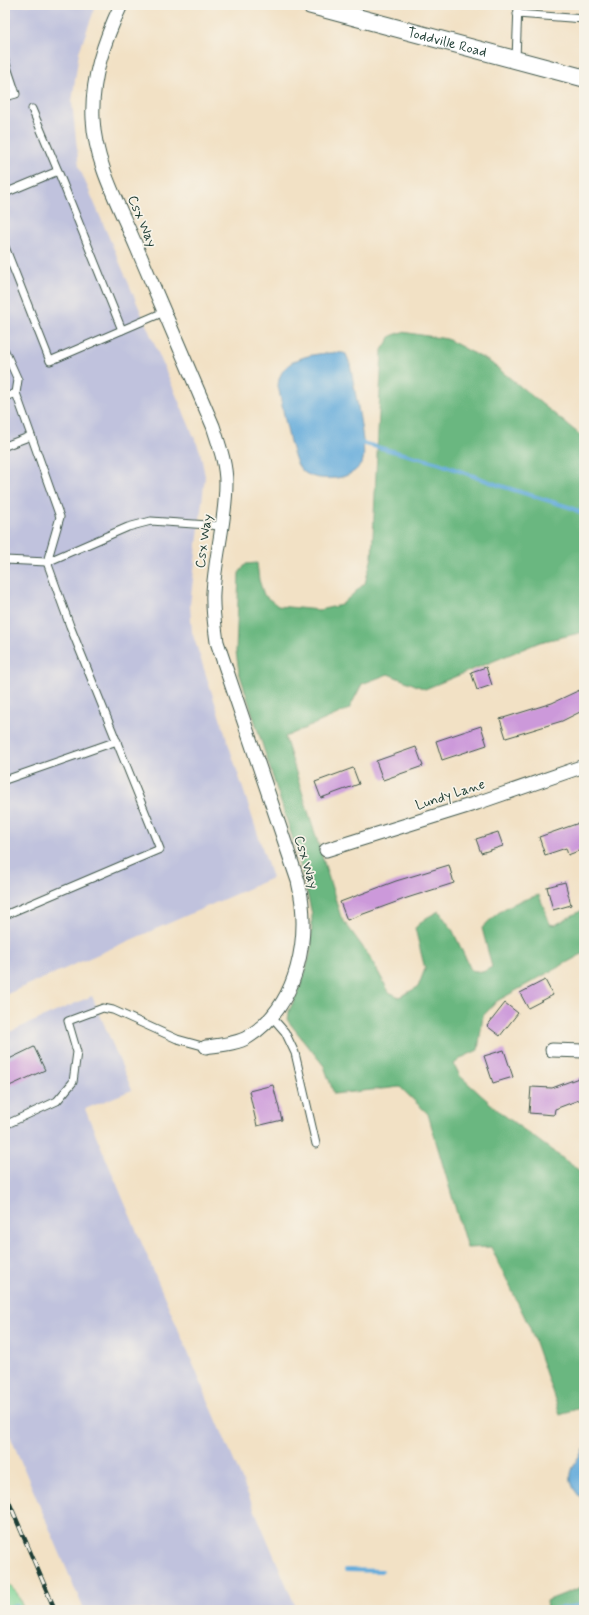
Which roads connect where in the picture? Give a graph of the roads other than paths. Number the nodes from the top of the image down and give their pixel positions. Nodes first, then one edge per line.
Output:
1 (121, 5) edge
2 (310, 5) edge
3 (518, 5) edge
4 (517, 14) junction
5 (584, 19) edge
6 (516, 59) junction
7 (5, 61) edge
8 (584, 78) edge
9 (5, 97) edge
10 (32, 109) dead end
11 (58, 171) junction
12 (5, 193) edge
13 (5, 247) edge
14 (164, 312) junction
15 (122, 330) junction
16 (5, 351) edge
17 (16, 393) junction
18 (5, 397) edge
19 (31, 436) junction
20 (5, 446) edge
21 (222, 526) junction
22 (5, 560) edge
23 (47, 562) junction
24 (117, 741) junction
25 (584, 766) edge
26 (5, 780) edge
27 (326, 850) dead end
28 (5, 915) edge
29 (271, 1016) junction
30 (206, 1047) joint
31 (552, 1050) dead end
32 (584, 1051) edge
33 (5, 1125) edge
34 (316, 1144) dead end

1 - 14 street, Csx Way
2 - 6 street, Toddville Road
3 - 4 lane
4 - 5 lane
4 - 6 lane
6 - 8 street, Toddville Road
7 - 9 lane
10 - 11 lane
11 - 12 lane
11 - 15 lane
13 - 15 lane
14 - 15 lane
14 - 21 street, Csx Way
16 - 17 lane
17 - 18 lane
17 - 19 lane
19 - 20 lane
19 - 23 lane
21 - 23 lane
21 - 29 street, Csx Way
22 - 23 lane
23 - 24 lane
24 - 26 lane
24 - 28 lane
25 - 27 street, Lundy Lane
29 - 30 street, Csx Way
29 - 34 lane
30 - 33 lane
31 - 32 street

